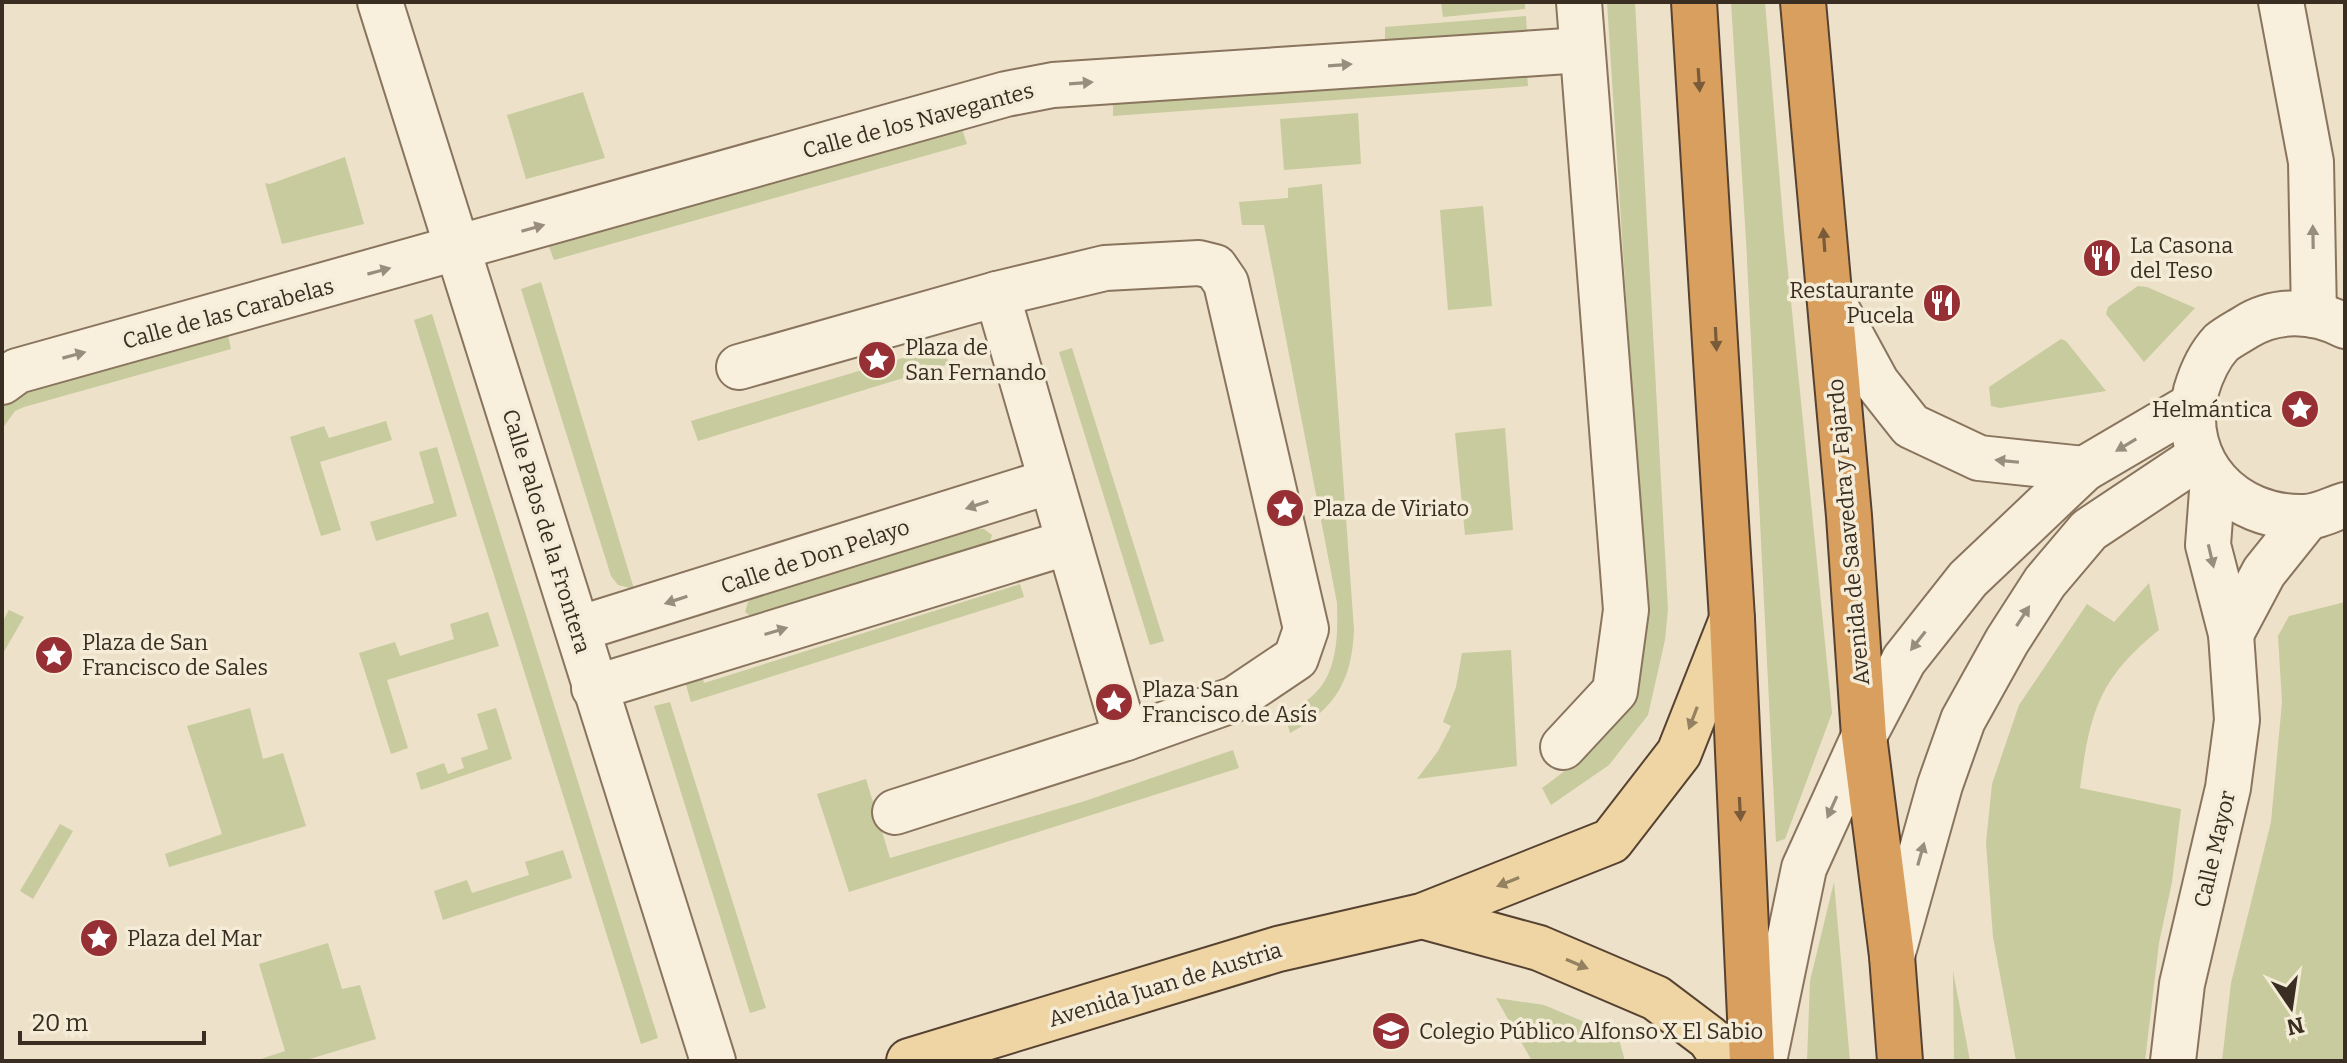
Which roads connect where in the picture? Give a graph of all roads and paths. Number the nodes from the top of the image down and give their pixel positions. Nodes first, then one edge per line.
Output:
1 (380, 2) edge
2 (1579, 2) edge
3 (1694, 2) edge
4 (1803, 2) edge
5 (2281, 2) edge
6 (1582, 50) junction
7 (457, 249) junction
8 (1828, 293) junction
9 (997, 294) junction
10 (2335, 319) edge
11 (739, 367) dead end
12 (2, 382) edge
13 (2193, 405) junction
14 (2206, 467) junction
15 (2084, 469) junction
16 (2326, 511) edge
17 (1060, 512) junction
18 (1732, 619) junction
19 (578, 629) junction
20 (2231, 634) junction
21 (594, 688) junction
22 (1864, 736) junction
23 (1126, 738) junction
24 (1563, 747) dead end
25 (895, 812) dead end
26 (1422, 916) junction
27 (1892, 956) junction
28 (713, 1061) edge
29 (909, 1061) edge
30 (1725, 1061) edge
31 (1752, 1061) edge
32 (1764, 1061) edge
33 (1900, 1061) edge
34 (2173, 1061) edge

1 - 7 street, Calle Palos de la Frontera
2 - 6 street
3 -> 18 highway
8 -> 4 highway, Avenida de Saavedra y Fajardo
10 -> 5 street
7 -> 6 street, Calle de los Navegantes
6 - 24 street
12 -> 7 street, Calle de las Carabelas
7 - 19 street, Calle Palos de la Frontera
15 -> 8 street
8 - 22 highway, Avenida de Saavedra y Fajardo
9 - 11 street
9 - 17 street
9 - 23 street
10 - 13 street
13 - 14 street, Calle Mayor
13 -> 15 street
14 - 16 street
14 -> 20 street, Calle Mayor
27 -> 14 street
15 -> 22 street
16 - 20 street
17 -> 19 street, Calle de Don Pelayo
21 -> 17 street
17 - 23 street
18 -> 26 main road, Avenida Juan de Austria
18 -> 31 highway
19 - 21 street, Calle Palos de la Frontera
20 - 34 street, Calle Mayor
21 - 28 street, Calle Palos de la Frontera
22 - 27 highway, Avenida de Saavedra y Fajardo
22 -> 32 street
23 - 25 street
26 - 29 main road, Avenida Juan de Austria
26 -> 30 main road, Avenida Juan de Austria
27 - 33 highway, Avenida de Saavedra y Fajardo

